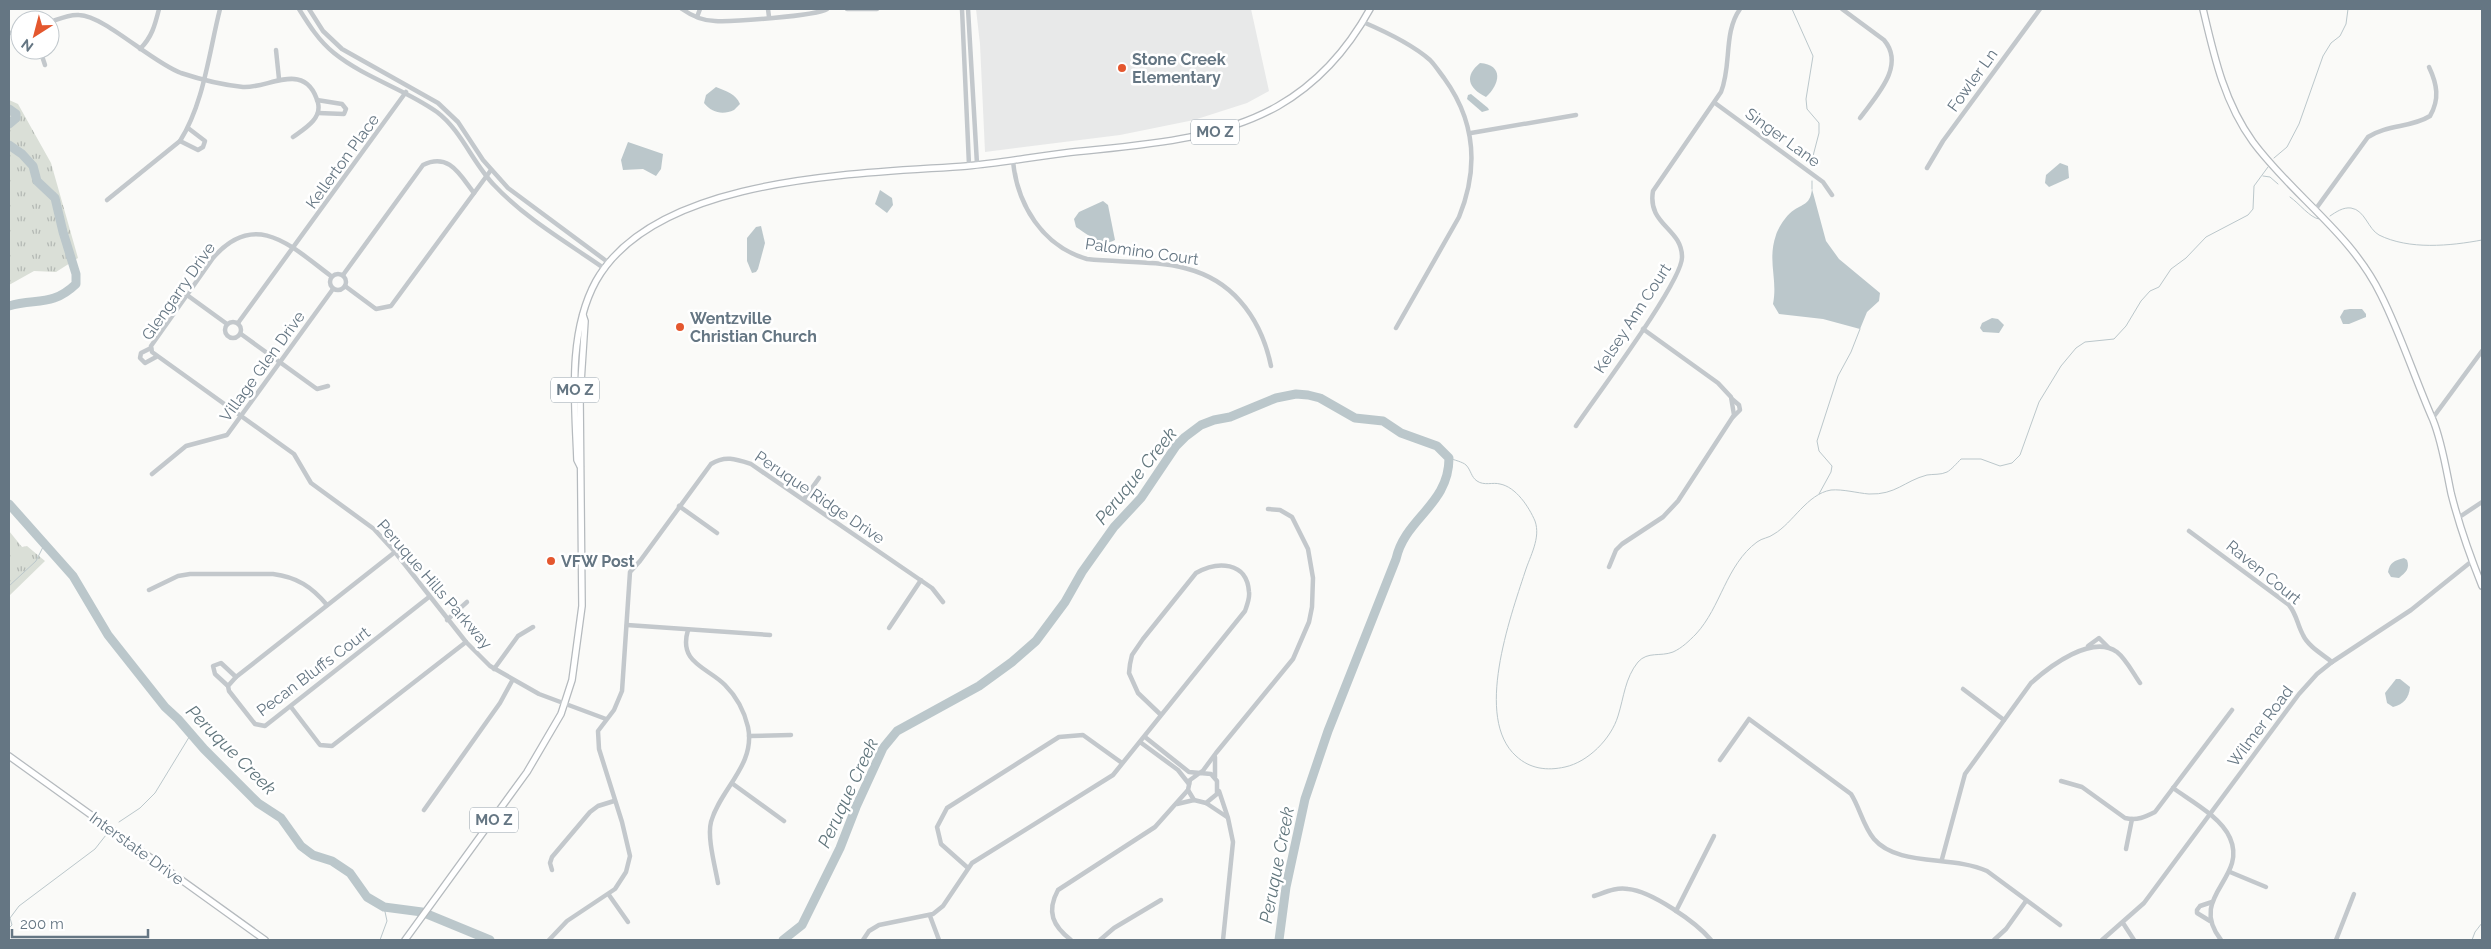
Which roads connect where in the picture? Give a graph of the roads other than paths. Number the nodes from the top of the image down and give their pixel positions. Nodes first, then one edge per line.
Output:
1 (89, 9) edge
2 (159, 9) edge
3 (220, 9) edge
4 (299, 9) edge
5 (309, 9) edge
6 (682, 9) edge
7 (700, 9) edge
8 (768, 9) edge
9 (827, 9) edge
10 (847, 9) edge
11 (877, 9) edge
12 (962, 9) edge
13 (968, 9) edge
14 (1370, 9) edge
15 (1740, 9) edge
16 (1842, 9) edge
17 (2040, 9) edge
18 (2202, 9) edge
19 (87, 16) junction
20 (697, 17) junction
21 (769, 17) junction
22 (60, 19) edge
23 (1363, 22) junction
24 (140, 49) junction
25 (276, 50) dead end
26 (43, 60) edge
27 (45, 65) dead end
28 (2429, 67) dead end
29 (203, 78) junction
30 (279, 79) junction
31 (411, 88) junction
32 (405, 94) junction
33 (317, 100) junction
34 (1715, 103) junction
35 (318, 113) junction
36 (1576, 114) dead end
37 (1860, 118) dead end
38 (188, 128) junction
39 (1471, 134) junction
40 (293, 137) dead end
41 (180, 140) junction
42 (1013, 161) junction
43 (977, 164) junction
44 (969, 166) junction
45 (1927, 168) dead end
46 (491, 170) junction
47 (487, 178) junction
48 (474, 193) junction
49 (1832, 195) dead end
50 (107, 200) dead end
51 (2315, 210) junction
52 (293, 249) junction
53 (609, 263) junction
54 (605, 269) junction
55 (331, 276) junction
56 (343, 276) junction
57 (345, 286) junction
58 (333, 289) junction
59 (188, 296) junction
60 (238, 323) junction
61 (227, 324) junction
62 (1396, 328) dead end
63 (1643, 329) junction
64 (241, 334) junction
65 (151, 350) junction
66 (2482, 351) edge
67 (156, 357) junction
68 (279, 362) junction
69 (1271, 366) dead end
70 (328, 386) dead end
71 (241, 416) junction
72 (2432, 419) junction
73 (1576, 426) dead end
74 (152, 474) dead end
75 (819, 478) dead end
76 (804, 499) junction
77 (2482, 502) edge
78 (680, 506) junction
79 (1268, 509) dead end
80 (2458, 518) junction
81 (2189, 530) dead end
82 (717, 533) dead end
83 (395, 552) junction
84 (2472, 561) junction
85 (1609, 567) dead end
86 (921, 580) junction
87 (2482, 586) edge
88 (149, 590) dead end
89 (429, 597) junction
90 (467, 602) dead end
91 (943, 602) dead end
92 (327, 605) junction
93 (447, 620) junction
94 (627, 626) junction
95 (533, 627) dead end
96 (889, 628) dead end
97 (688, 630) junction
98 (770, 635) dead end
99 (466, 642) junction
100 (2332, 662) junction
101 (494, 669) junction
102 (236, 677) junction
103 (512, 680) junction
104 (2140, 683) dead end
105 (228, 686) junction
106 (1963, 689) dead end
107 (565, 704) junction
108 (291, 706) junction
109 (2232, 710) dead end
110 (1162, 716) junction
111 (606, 719) junction
112 (2004, 720) junction
113 (790, 734) dead end
114 (749, 736) junction
115 (1145, 737) junction
116 (1140, 742) junction
117 (1216, 752) junction
118 (9, 756) edge
119 (1720, 760) dead end
120 (1122, 763) junction
121 (1202, 772) junction
122 (1215, 777) junction
123 (2061, 781) dead end
124 (733, 784) junction
125 (1189, 784) junction
126 (2173, 788) junction
127 (1188, 790) junction
128 (1218, 790) junction
129 (1194, 800) junction
130 (614, 801) junction
131 (1206, 802) junction
132 (1175, 804) junction
133 (424, 810) dead end
134 (2209, 815) junction
135 (1228, 818) junction
136 (2132, 819) junction
137 (784, 821) dead end
138 (1714, 836) dead end
139 (2126, 849) dead end
140 (1942, 859) junction
141 (968, 868) junction
142 (552, 870) dead end
143 (2230, 872) junction
144 (718, 882) dead end
145 (2266, 887) dead end
146 (2354, 894) dead end
147 (609, 895) junction
148 (1594, 896) dead end
149 (1161, 900) dead end
150 (2026, 901) junction
151 (2212, 902) junction
152 (1676, 911) junction
153 (930, 916) junction
154 (2210, 921) junction
155 (628, 922) dead end
156 (2122, 923) junction
157 (2060, 925) dead end
158 (407, 937) edge
159 (265, 940) edge
160 (549, 940) edge
161 (863, 940) edge
162 (939, 940) edge
163 (1071, 940) edge
164 (1100, 940) edge
165 (1223, 940) edge
166 (1711, 940) edge
167 (1994, 940) edge
168 (2102, 940) edge
169 (2134, 940) edge
170 (2222, 940) edge
171 (2336, 940) edge

1 - 19 street
2 - 24 street
3 - 29 street
4 - 32 street
5 - 31 street
6 - 20 street
7 - 20 street
8 - 21 street
9 - 21 street
10 - 11 street
12 - 44 street
13 - 43 street
14 - 23 main road, MO Z
15 - 34 street, Kelsey Ann Court
16 - 37 street
17 - 45 street, Fowler Ln
18 - 51 main road
19 - 22 street
19 - 24 street
20 - 21 street
23 - 39 street
23 - 42 main road, MO Z
24 - 29 street
25 - 30 street
26 - 27 street
28 - 51 street
29 - 30 street
29 - 38 street
30 - 33 street
31 - 32 street, Kellerton Place
31 - 46 street
32 - 47 street
32 - 52 street, Kellerton Place
33 - 35 street
33 - 35 street
34 - 49 street, Singer Lane
34 - 63 street, Kelsey Ann Court
35 - 40 street
36 - 39 street
38 - 41 street
38 - 41 street
39 - 62 street
41 - 50 street
42 - 43 main road, MO Z
42 - 69 street, Palomino Court
43 - 44 main road, MO Z
44 - 53 main road, MO Z
46 - 47 street
46 - 53 street
47 - 48 street
47 - 54 street
48 - 56 street
48 - 57 street
51 - 72 main road
52 - 55 street, Glengarry Drive
52 - 59 street, Glengarry Drive
52 - 60 street, Kellerton Place
53 - 54 main road, MO Z
54 - 107 main road, MO Z
55 - 56 street
55 - 58 street
56 - 57 street
57 - 58 street
58 - 68 street, Village Glen Drive
59 - 61 street
59 - 65 street, Glengarry Drive
60 - 61 street
60 - 64 street
61 - 64 street
63 - 73 street, Kelsey Ann Court
63 - 85 street
64 - 68 street
65 - 67 street, Peruque Hills Parkway
65 - 67 street, Peruque Hills Parkway
66 - 72 street
67 - 71 street, Peruque Hills Parkway
68 - 70 street
68 - 71 street, Village Glen Drive
71 - 74 street, Village Glen Drive
71 - 83 street, Peruque Hills Parkway
72 - 80 main road
75 - 76 street
76 - 78 street, Peruque Ridge Drive
76 - 86 street, Peruque Ridge Drive
77 - 80 street
78 - 82 street
78 - 94 street, Peruque Ridge Drive
79 - 117 street
80 - 84 main road
81 - 100 street, Raven Court
83 - 89 street, Peruque Hills Parkway
83 - 92 street
84 - 87 main road
84 - 100 street, Wilmer Road
86 - 91 street, Peruque Ridge Drive
86 - 96 street
88 - 92 street
89 - 93 street, Peruque Hills Parkway
89 - 108 street, Pecan Bluffs Court
90 - 93 street
92 - 102 street
93 - 99 street, Peruque Hills Parkway
94 - 97 street
94 - 111 street, Peruque Ridge Drive
95 - 101 street
97 - 98 street
97 - 114 street
99 - 101 street, Peruque Hills Parkway
99 - 108 street
100 - 134 street, Wilmer Road
101 - 103 street, Peruque Hills Parkway
102 - 105 street
102 - 105 street
103 - 107 street, Peruque Hills Parkway
103 - 133 street
104 - 112 street
105 - 108 street, Pecan Bluffs Court
106 - 112 street
107 - 111 street, Peruque Hills Parkway
107 - 158 main road, MO Z
109 - 126 street
110 - 110 street
110 - 115 street
111 - 130 street, Peruque Ridge Drive
112 - 140 street
113 - 114 street
114 - 124 street
115 - 116 street
115 - 121 street
116 - 120 street
116 - 125 street
117 - 121 street
117 - 122 street
118 - 159 main road, Interstate Drive
119 - 140 street
120 - 141 street
120 - 141 street
121 - 122 street
121 - 125 street
122 - 128 street
123 - 136 street
124 - 137 street
124 - 144 street
125 - 127 street
126 - 134 street
126 - 136 street
127 - 129 street
127 - 132 street
128 - 131 street
128 - 135 street
129 - 131 street
129 - 132 street
130 - 142 street
130 - 147 street, Peruque Ridge Drive
131 - 135 street
132 - 163 street
134 - 143 street
134 - 156 street, Wilmer Road
135 - 165 street
136 - 139 street
138 - 152 street
140 - 150 street
141 - 153 street
143 - 145 street
143 - 151 street
146 - 171 street
147 - 155 street
147 - 160 street, Peruque Ridge Drive
148 - 152 street
149 - 164 street
150 - 157 street
150 - 167 street
151 - 154 street
151 - 154 street
152 - 166 street
153 - 161 street
153 - 162 street
154 - 170 street
156 - 168 street, Wilmer Road
156 - 169 street

